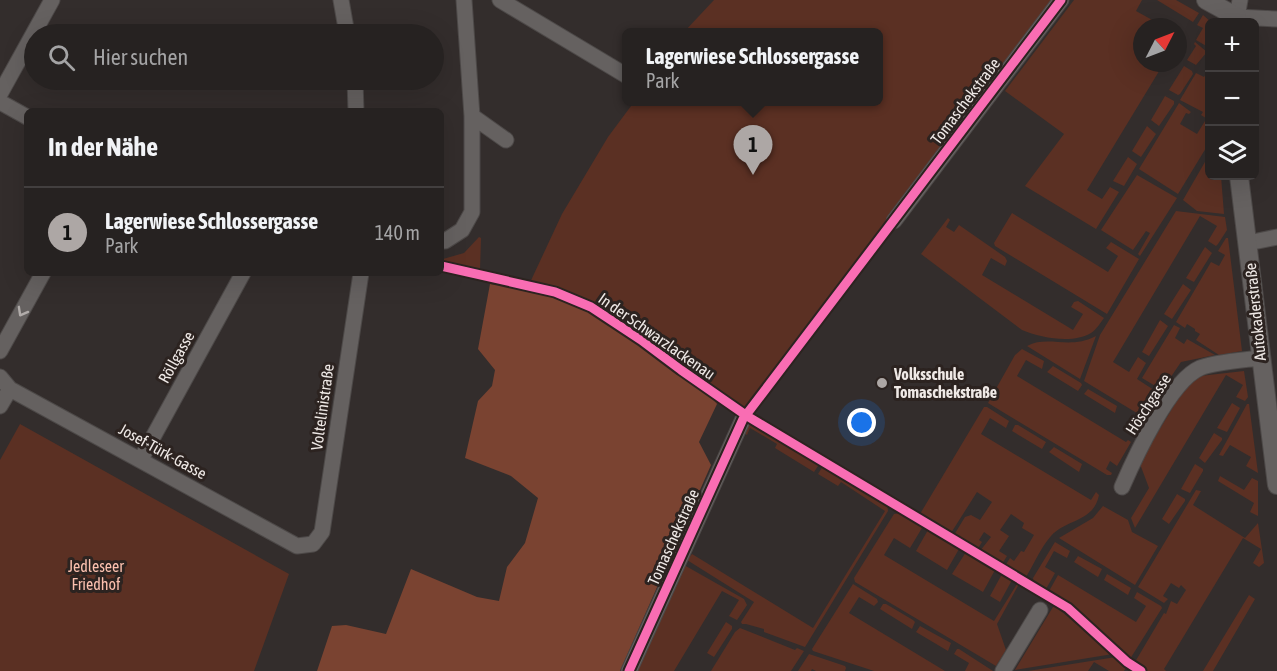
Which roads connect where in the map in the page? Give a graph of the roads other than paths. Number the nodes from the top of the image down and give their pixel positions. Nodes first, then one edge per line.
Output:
1 (52, 0) edge
2 (341, 0) edge
3 (464, 0) edge
4 (500, 0) edge
5 (1061, 0) edge
6 (1206, 0) edge
7 (1238, 13) edge
8 (1277, 19) edge
9 (39, 24) edge
10 (345, 24) edge
11 (24, 51) edge
12 (622, 73) edge
13 (355, 90) edge
14 (0, 94) edge
15 (0, 102) edge
16 (356, 108) edge
17 (24, 115) edge
18 (472, 116) junction
19 (506, 140) dead end
20 (1240, 180) edge
21 (894, 221) dead end
22 (1277, 237) edge
23 (444, 241) edge
24 (1248, 243) junction
25 (41, 276) edge
26 (241, 276) edge
27 (361, 276) edge
28 (0, 351) edge
29 (1260, 358) junction
30 (5, 383) edge
31 (0, 406) edge
32 (747, 416) dead end
33 (141, 459) junction
34 (1277, 484) edge
35 (1122, 487) dead end
36 (313, 544) joint
37 (1040, 610) dead end
38 (628, 671) edge
39 (1003, 671) edge

1 - 9 street
2 - 10 street
3 - 18 street
4 - 12 street
5 - 21 street, Tomaschekstraße
6 - 7 street
7 - 8 street
11 - 14 street
13 - 16 street
15 - 17 street
18 - 19 street
18 - 23 street
20 - 24 street, Autokaderstraße
22 - 24 street
24 - 29 street, Autokaderstraße
25 -> 28 street
26 - 33 street, Röllgasse
27 - 36 street, Voltelinistraße
29 - 34 street, Autokaderstraße
29 - 35 street, Höschgasse
30 - 31 street
30 - 33 street, Josef-Türk-Gasse
32 - 38 street, Tomaschekstraße
33 - 36 street, Josef-Türk-Gasse
37 - 39 street

